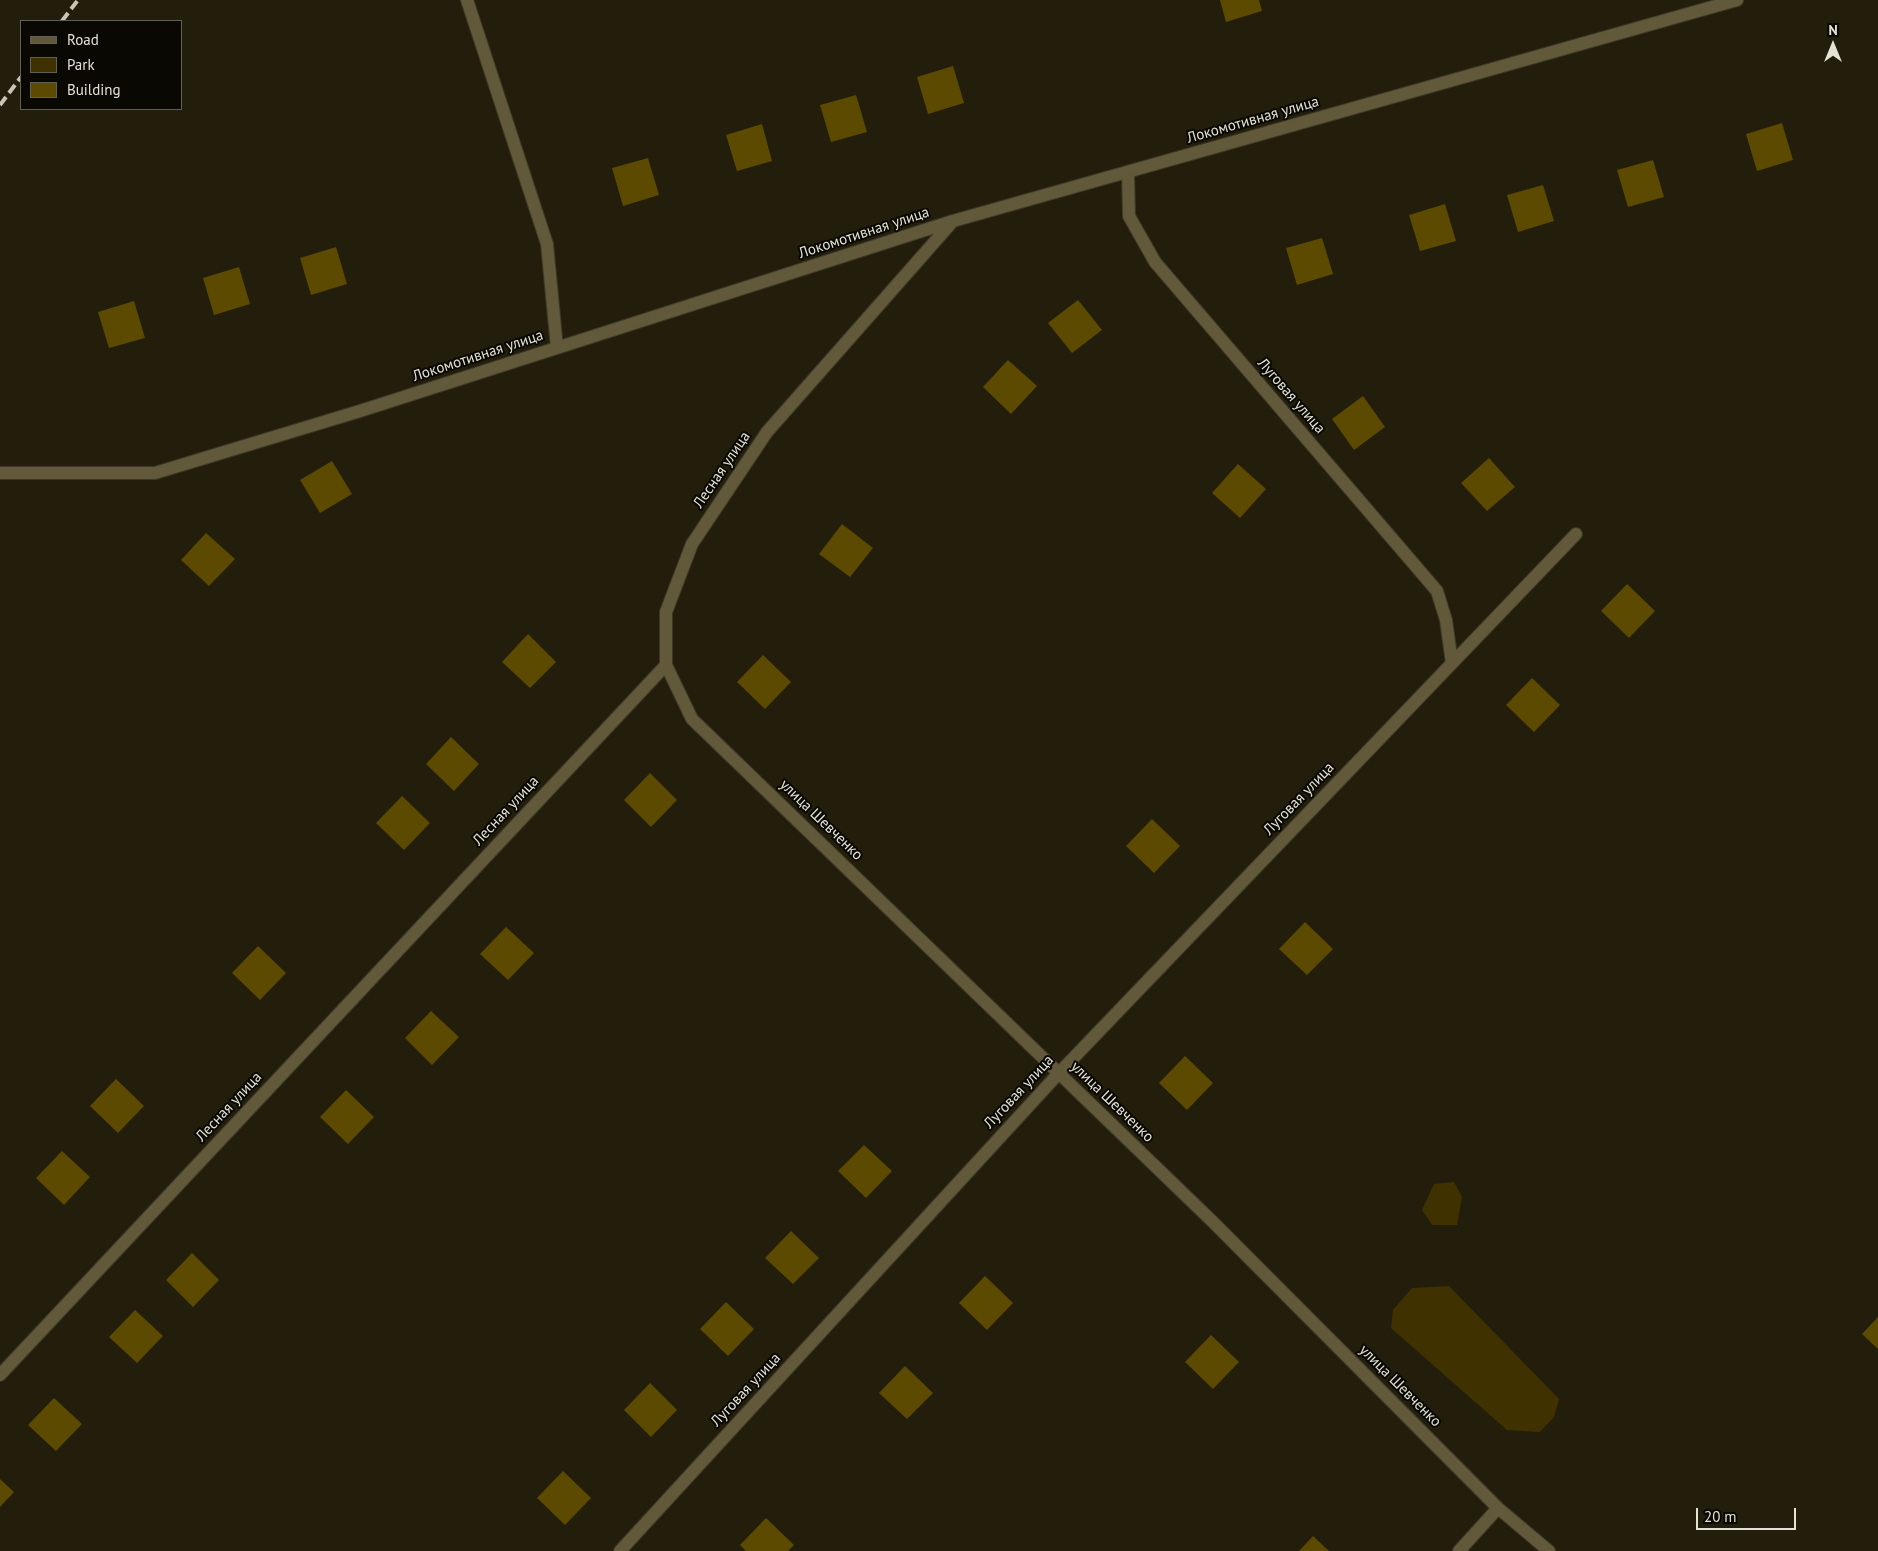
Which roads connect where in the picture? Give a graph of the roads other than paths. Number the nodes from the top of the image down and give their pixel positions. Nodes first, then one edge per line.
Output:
1 (467, 0) edge
2 (1737, 0) edge
3 (1128, 172) junction
4 (953, 221) junction
5 (557, 348) junction
6 (0, 473) edge
7 (1576, 534) dead end
8 (1452, 663) junction
9 (666, 666) junction
10 (1058, 1073) junction
11 (0, 1375) edge
12 (1498, 1508) junction
13 (620, 1551) edge
14 (1459, 1551) edge
15 (1549, 1551) edge

1 - 5 street
2 - 3 street, Локомотивная улица
3 - 4 street, Локомотивная улица
3 - 8 street, Луговая улица
4 - 5 street, Локомотивная улица
4 - 9 street, Лесная улица
5 - 6 street, Локомотивная улица
7 - 8 street, Луговая улица
8 - 10 street, Луговая улица
9 - 10 street, улица Шевченко
9 - 11 street, Лесная улица
10 - 12 street, улица Шевченко
10 - 13 street, Луговая улица
12 - 14 street
12 - 15 street, улица Шевченко

